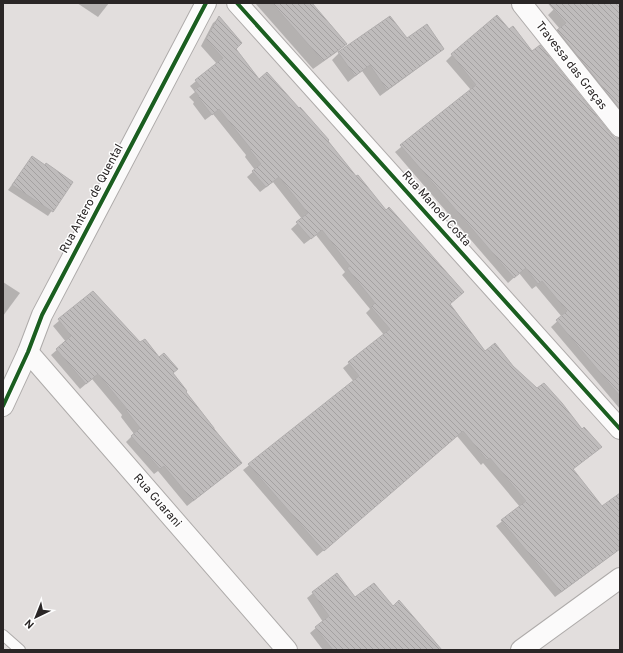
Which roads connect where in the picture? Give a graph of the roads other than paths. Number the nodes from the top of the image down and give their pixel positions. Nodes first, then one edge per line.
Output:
1 (206, 3) edge
2 (237, 3) edge
3 (522, 4) edge
4 (620, 128) edge
5 (28, 352) junction
6 (3, 406) edge
7 (620, 429) edge
8 (620, 578) edge
9 (3, 634) edge
10 (20, 650) edge
11 (286, 650) edge
12 (521, 650) edge

1 - 5 street, Rua Antero de Quental
2 - 7 street, Rua Manoel Costa
3 - 4 street, Travessa das Graças
5 - 6 street, Rua Antero de Quental
5 - 11 street, Rua Guarani
8 - 12 street
9 - 10 lane

